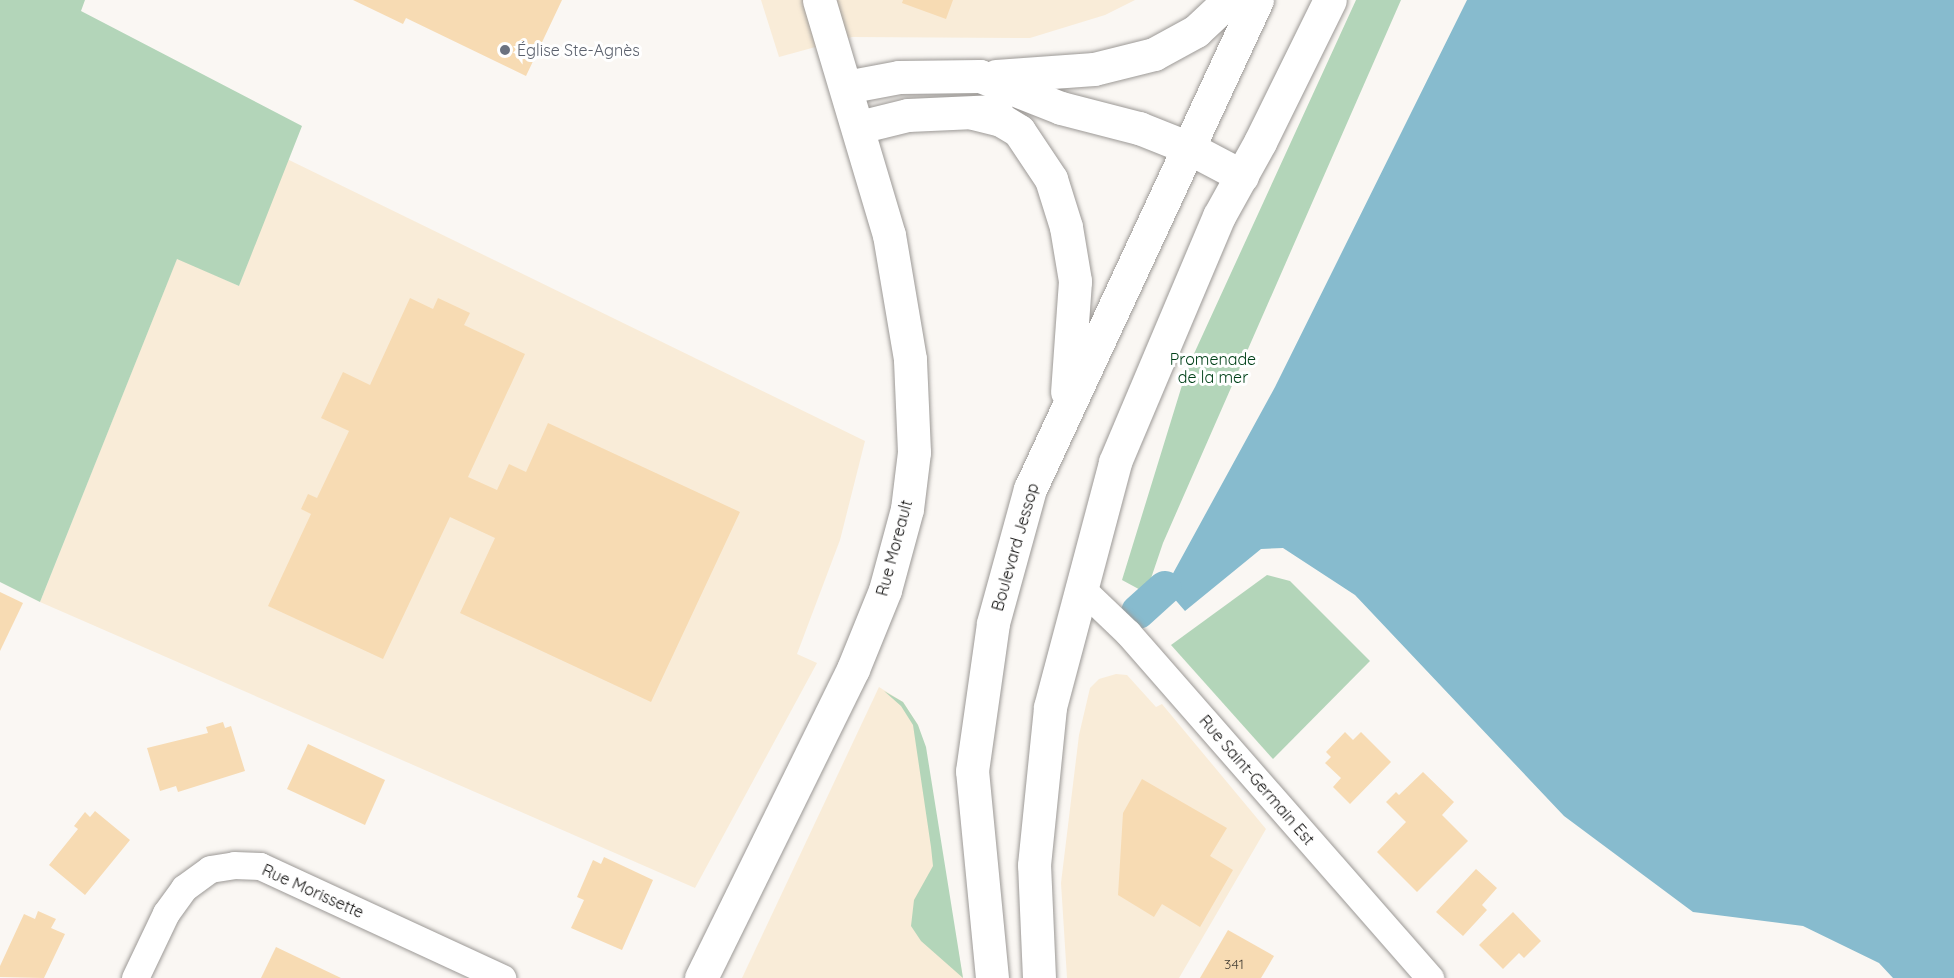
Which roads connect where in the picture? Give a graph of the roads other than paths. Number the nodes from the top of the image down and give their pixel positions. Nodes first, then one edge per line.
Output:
1 (819, 0) edge
2 (1228, 0) edge
3 (1257, 0) edge
4 (1330, 0) edge
5 (980, 76) junction
6 (846, 87) junction
7 (1061, 108) junction
8 (973, 112) junction
9 (858, 127) junction
10 (1189, 148) junction
11 (1242, 176) junction
12 (1065, 411) junction
13 (1080, 587) junction
14 (135, 978) edge
15 (502, 978) edge
16 (701, 978) edge
17 (992, 978) edge
18 (1039, 978) edge
19 (1430, 978) edge

1 - 6 main road
2 - 5 main road
3 - 10 main road, Boulevard Jessop
4 - 11 main road
5 - 6 main road
5 - 7 main road
6 - 9 main road, Rue Moreault
7 - 8 main road
7 - 10 main road
8 - 9 main road
8 - 12 main road
9 - 16 main road, Rue Moreault
10 - 11 main road
10 - 12 main road, Boulevard Jessop
11 - 13 main road
12 - 17 main road, Boulevard Jessop
13 - 18 main road
13 - 19 street, Rue Saint-Germain Est
14 - 15 street, Rue Morissette

